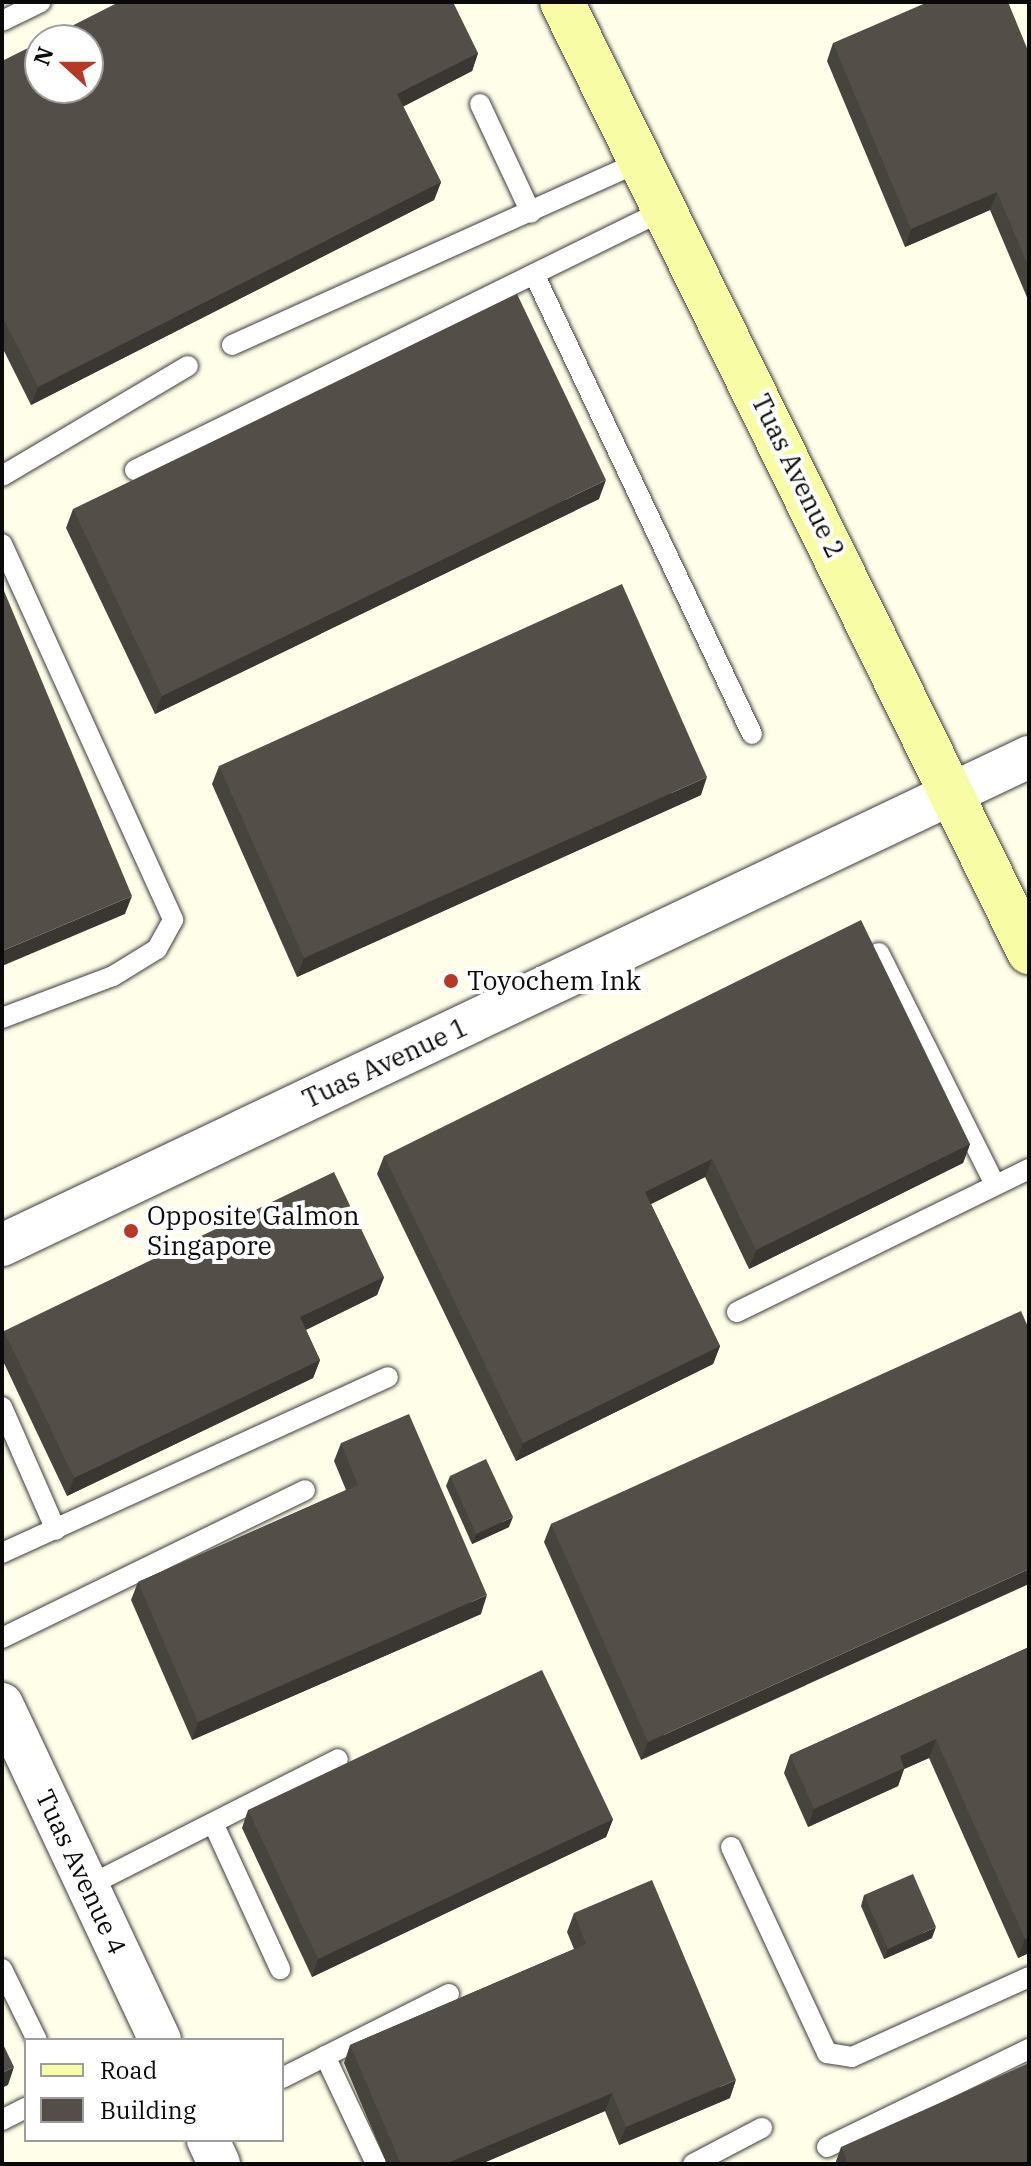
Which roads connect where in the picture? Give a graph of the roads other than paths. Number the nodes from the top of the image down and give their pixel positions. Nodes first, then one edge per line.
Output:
1 (41, 2) edge
2 (573, 6) edge
3 (2, 21) edge
4 (480, 104) dead end
5 (640, 162) junction
6 (664, 210) junction
7 (531, 213) junction
8 (534, 274) junction
9 (232, 345) dead end
10 (188, 366) dead end
11 (135, 470) dead end
12 (2, 476) edge
13 (2, 544) edge
14 (752, 734) dead end
15 (1029, 757) edge
16 (952, 794) junction
17 (1029, 952) edge
18 (879, 953) edge
19 (2, 1018) edge
20 (1029, 1169) edge
21 (995, 1185) junction
22 (2, 1245) edge
23 (737, 1312) dead end
24 (388, 1377) dead end
25 (2, 1407) edge
26 (305, 1490) dead end
27 (56, 1530) junction
28 (2, 1553) edge
29 (2, 1638) edge
30 (2, 1704) edge
31 (338, 1759) dead end
32 (213, 1823) junction
33 (731, 1847) dead end
34 (88, 1886) junction
35 (2, 1969) edge
36 (280, 1969) dead end
37 (1029, 1977) edge
38 (449, 1994) dead end
39 (36, 2038) edge
40 (159, 2038) edge
41 (1029, 2049) edge
42 (325, 2056) junction
43 (284, 2077) edge
44 (24, 2109) edge
45 (2, 2120) edge
46 (762, 2128) dead end
47 (209, 2142) edge
48 (827, 2147) dead end
49 (219, 2164) edge
50 (376, 2164) edge
51 (693, 2164) edge

1 - 3 lane
2 - 5 street, Tuas Avenue 2
4 - 7 lane
5 - 6 street, Tuas Avenue 2
5 - 7 lane
6 - 8 lane
6 - 16 street, Tuas Avenue 2
7 - 9 lane
8 - 11 lane
8 - 14 lane
10 - 12 lane
13 - 19 lane
15 - 16 street, Tuas Avenue 1
16 - 17 street, Tuas Avenue 2
16 - 22 street, Tuas Avenue 1
18 - 21 lane
20 - 21 lane
21 - 23 lane
24 - 27 lane
25 - 27 lane
26 - 29 lane
27 - 28 lane
30 - 34 street, Tuas Avenue 4
31 - 32 lane
32 - 34 lane
32 - 36 lane
33 - 37 lane
34 - 40 street, Tuas Avenue 4
35 - 39 lane
38 - 42 lane
41 - 48 lane
42 - 43 lane
42 - 50 lane
44 - 45 lane
46 - 51 lane
47 - 49 street

